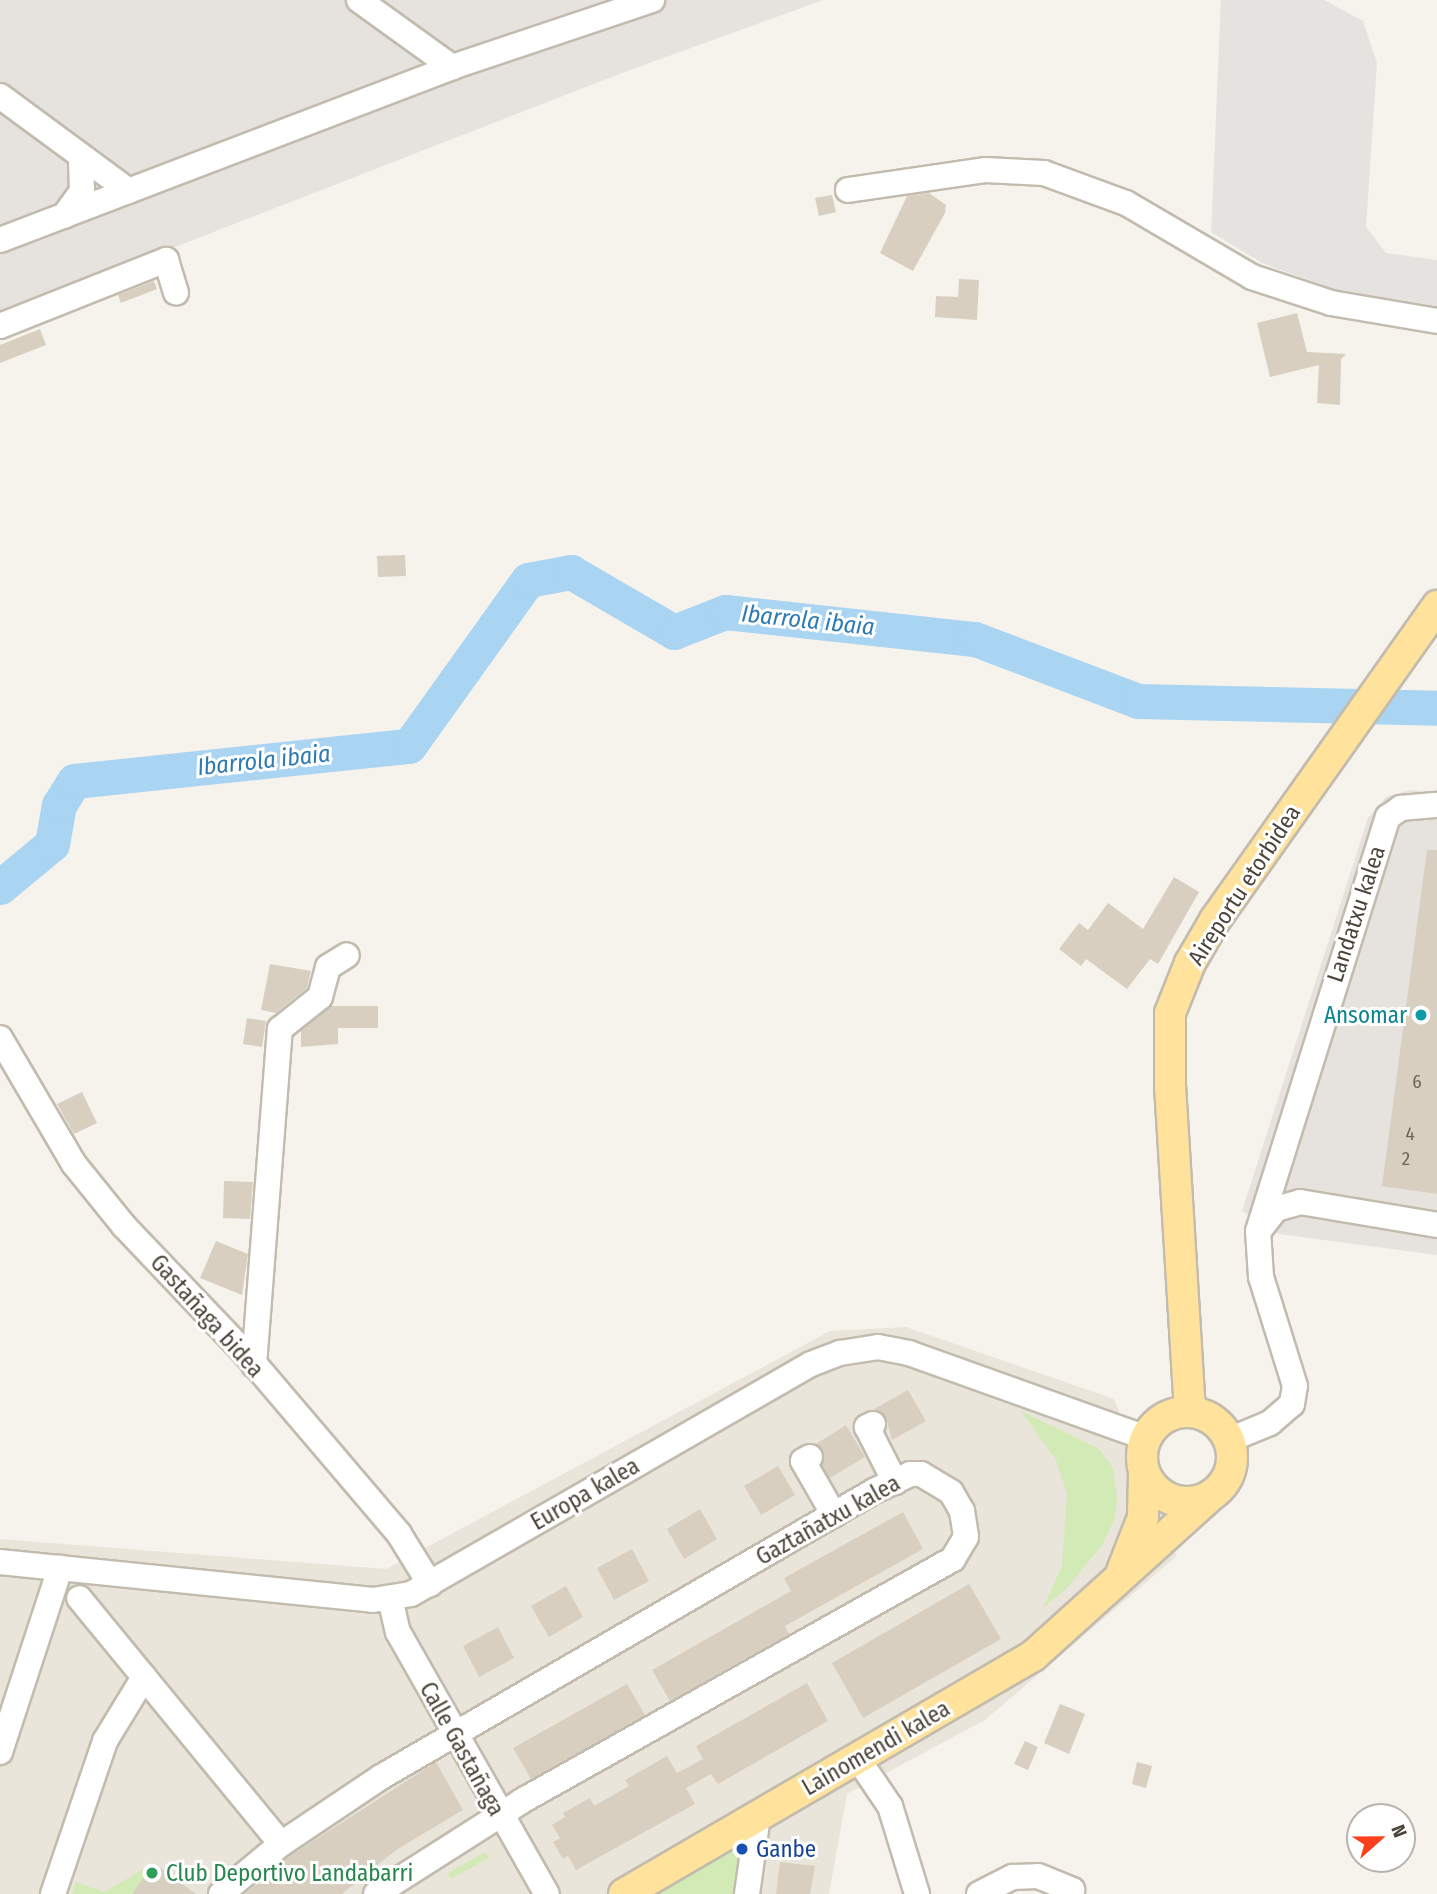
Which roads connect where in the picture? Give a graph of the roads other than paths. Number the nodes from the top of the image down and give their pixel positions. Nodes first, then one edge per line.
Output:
1 (359, 0) edge
2 (652, 0) edge
3 (452, 67) junction
4 (0, 96) edge
5 (81, 156) junction
6 (848, 190) dead end
7 (129, 191) junction
8 (64, 216) junction
9 (0, 240) edge
10 (176, 292) dead end
11 (1437, 321) edge
12 (0, 326) edge
13 (1437, 606) edge
14 (1437, 631) edge
15 (1391, 671) junction
16 (1437, 805) edge
17 (347, 955) dead end
18 (0, 1038) edge
19 (1437, 1225) edge
20 (1258, 1231) junction
21 (254, 1365) junction
22 (1190, 1412) junction
23 (873, 1424) dead end
24 (1146, 1438) junction
25 (1228, 1440) junction
26 (810, 1457) dead end
27 (1144, 1472) junction
28 (787, 1473) dead end
29 (895, 1482) junction
30 (1210, 1496) junction
31 (829, 1518) junction
32 (0, 1562) edge
33 (61, 1568) junction
34 (430, 1584) junction
35 (1115, 1584) junction
36 (79, 1598) dead end
37 (390, 1598) junction
38 (144, 1677) junction
39 (454, 1736) junction
40 (0, 1752) edge
41 (858, 1759) junction
42 (499, 1815) junction
43 (758, 1816) junction
44 (281, 1844) junction
45 (53, 1894) edge
46 (221, 1894) edge
47 (376, 1894) edge
48 (547, 1894) edge
49 (624, 1894) edge
50 (747, 1894) edge
51 (917, 1894) edge
52 (979, 1894) edge
53 (1069, 1894) edge

1 - 3 street
2 - 3 street
3 - 7 street
4 - 5 street
5 - 7 street
5 - 8 street
6 - 11 street
7 - 8 street
8 - 9 street
10 - 12 street
13 - 15 main road, Aireportu etorbidea
14 - 15 street
15 - 22 main road, Aireportu etorbidea
16 - 20 street, Landatxu kalea
17 - 21 street
18 - 21 street, Gastañaga bidea
19 - 20 street
20 - 25 street, Landatxu kalea
21 - 34 street, Gastañaga bidea
22 - 24 main road
22 - 25 main road
23 - 29 street
24 - 27 main road
24 - 34 street, Europa kalea
25 - 30 main road
26 - 31 street
27 - 30 main road
27 - 35 main road, Lainomendi kalea
28 - 31 street
29 - 31 street, Gaztañatxu kalea
29 - 42 street, Gaztañatxu kalea
30 - 35 main road, Lainomendi kalea
31 - 39 street, Gaztañatxu kalea
32 - 33 street, Europa kalea
33 - 37 street, Europa kalea
33 - 40 street
34 - 37 street, Europa kalea
35 - 41 main road, Lainomendi kalea
36 - 38 street
37 - 39 street, Calle Gastañaga
38 - 44 street
38 - 45 street
39 - 42 street, Calle Gastañaga
39 - 44 street, Gaztañatxu kalea
41 - 43 main road, Lainomendi kalea
41 - 51 street
42 - 47 street, Gaztañatxu kalea
42 - 48 street, Calle Gastañaga
43 - 49 main road, Lainomendi kalea
43 - 50 street
44 - 46 street, Gaztañatxu kalea
52 - 53 street

